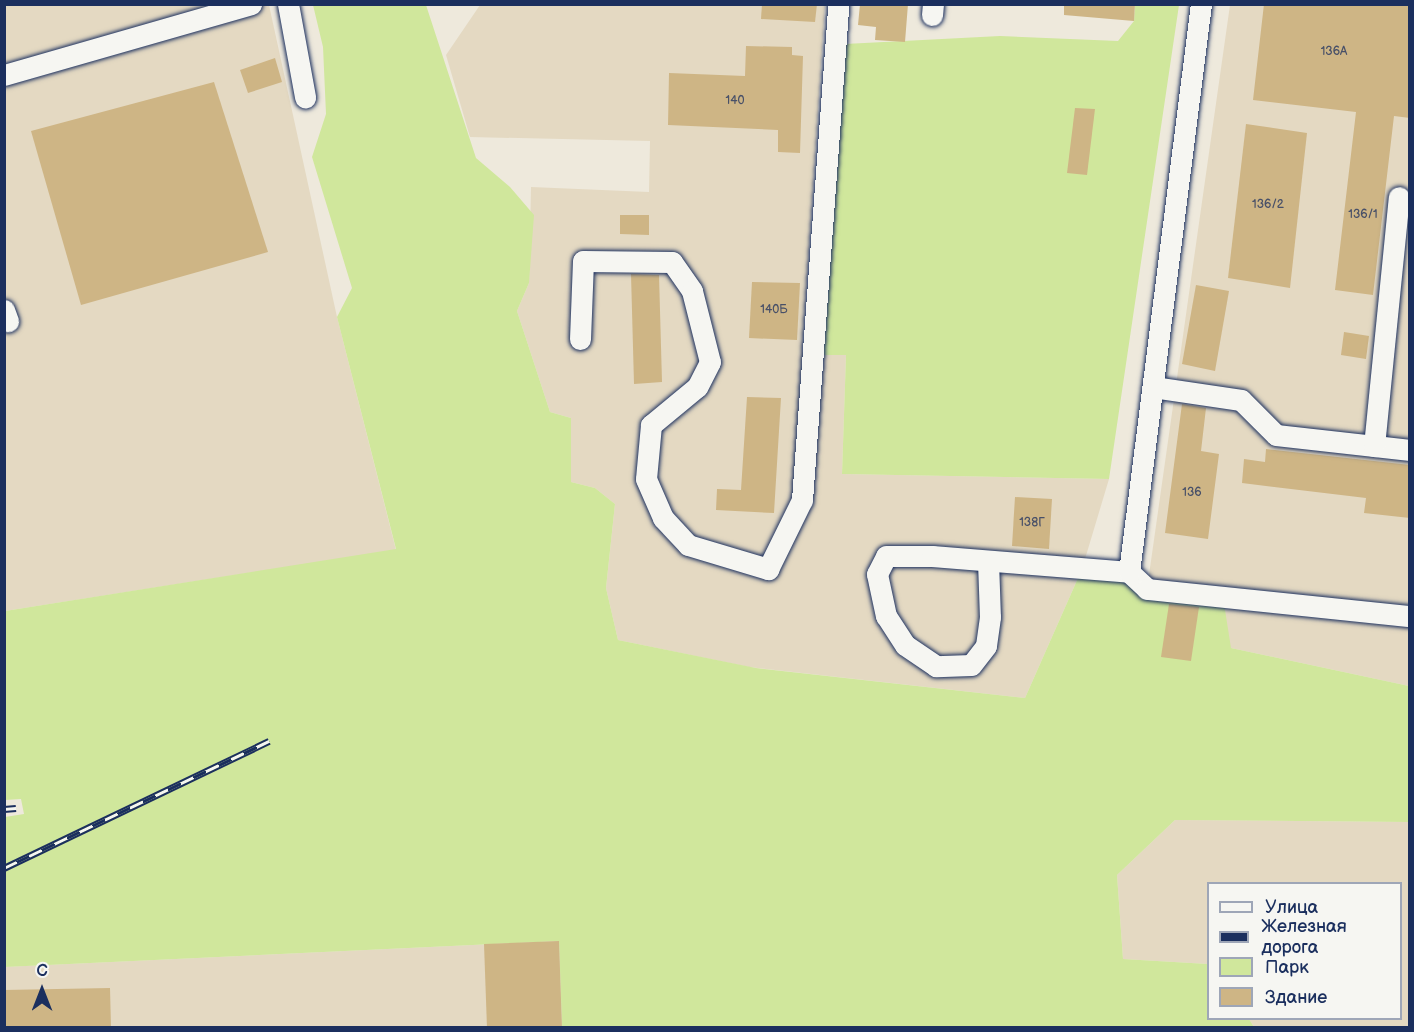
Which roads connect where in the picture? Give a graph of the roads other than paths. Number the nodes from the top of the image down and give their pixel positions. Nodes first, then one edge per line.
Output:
1 (251, 4) edge
2 (288, 4) edge
3 (838, 4) edge
4 (1201, 4) edge
5 (4, 75) edge
6 (304, 97) dead end
7 (1399, 197) dead end
8 (580, 339) dead end
9 (1153, 387) junction
10 (1374, 446) junction
11 (1410, 450) edge
12 (988, 561) junction
13 (1129, 573) junction
14 (1410, 616) edge

1 - 5 street
2 - 6 street
3 - 8 street
4 - 9 street
7 - 10 street
9 - 10 street
9 - 13 street
10 - 11 street
12 - 12 street
12 - 13 street
13 - 14 street

